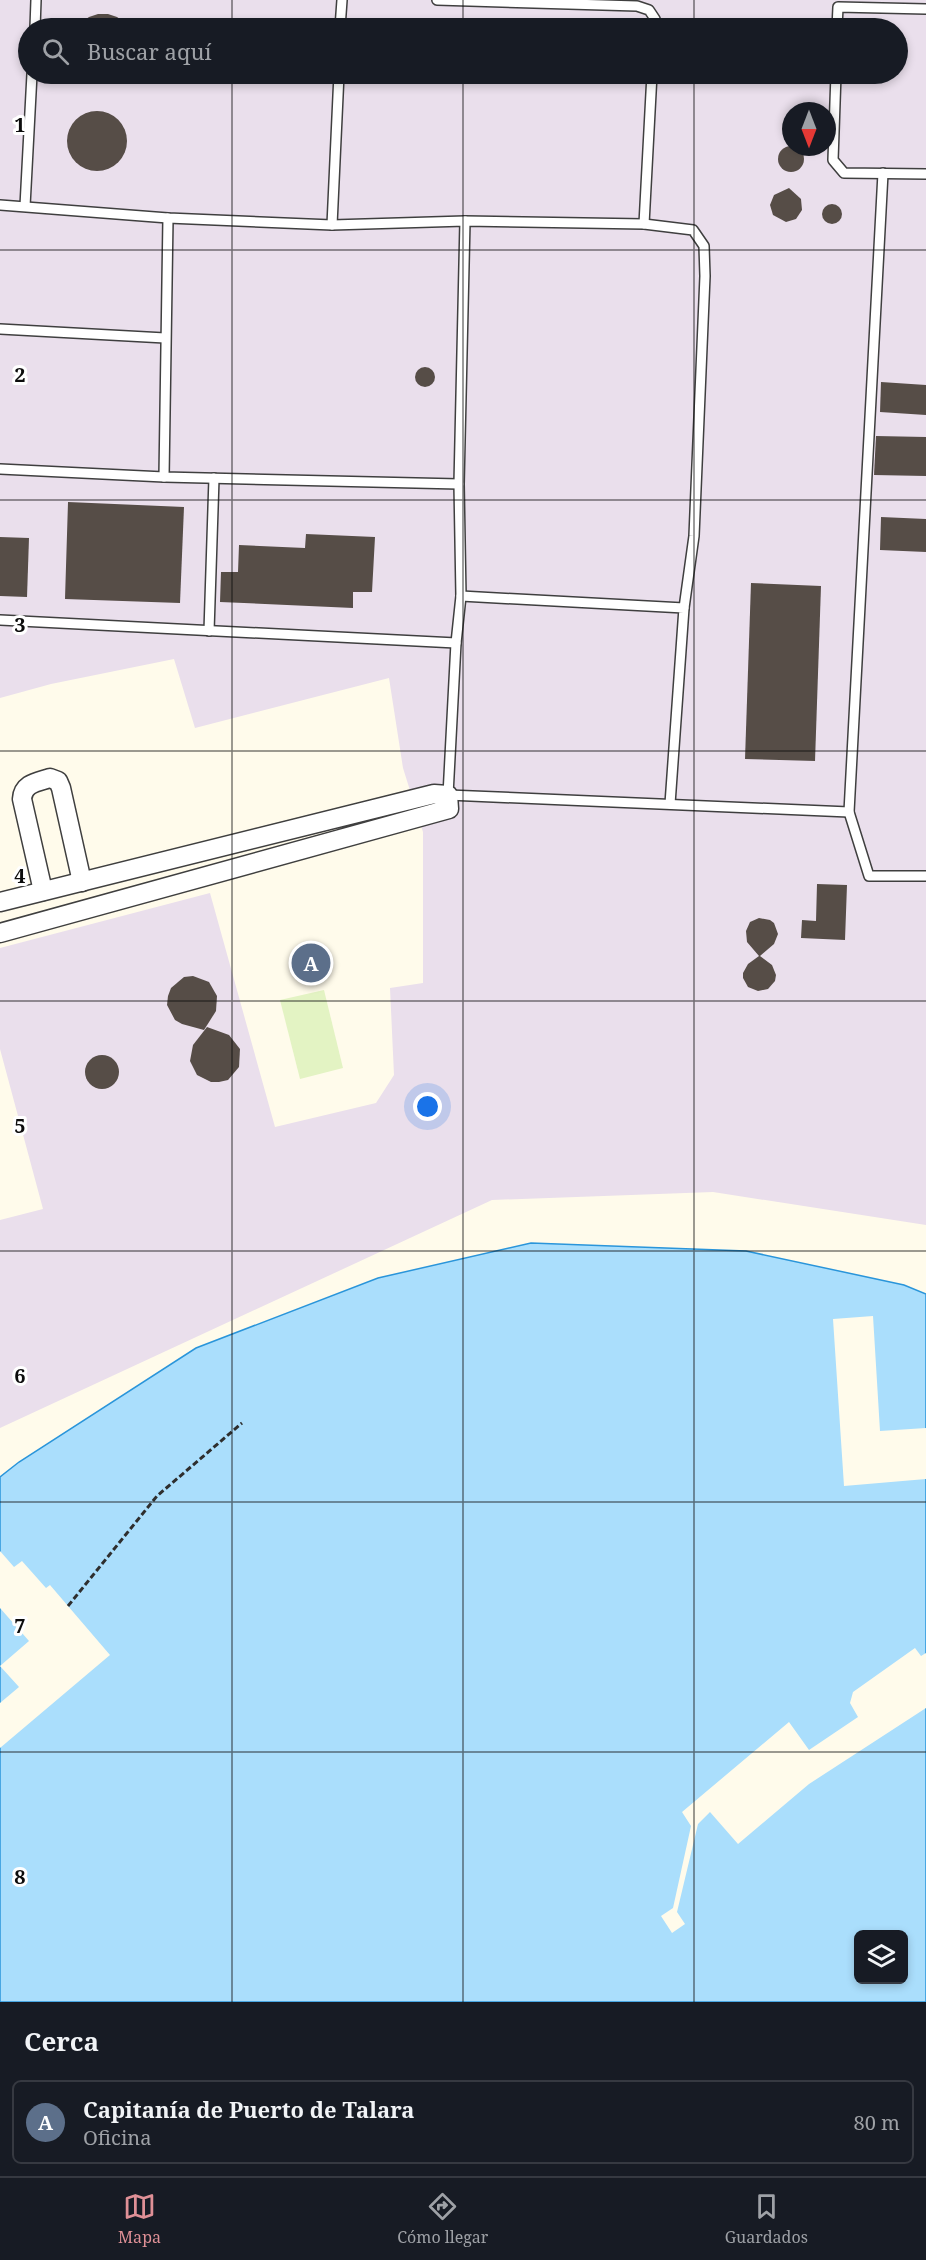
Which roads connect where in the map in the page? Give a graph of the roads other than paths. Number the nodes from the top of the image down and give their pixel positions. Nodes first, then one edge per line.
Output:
1 (36, 0) edge
2 (342, 0) edge
3 (437, 0) edge
4 (500, 1) edge
5 (926, 9) edge
6 (35, 18) edge
7 (341, 18) edge
8 (654, 18) edge
9 (837, 18) edge
10 (31, 84) edge
11 (339, 84) edge
12 (651, 84) edge
13 (836, 84) edge
14 (883, 173) junction
15 (926, 174) edge
16 (0, 205) edge
17 (25, 206) junction
18 (168, 218) junction
19 (465, 220) junction
20 (644, 224) junction
21 (332, 225) junction
22 (0, 328) edge
23 (165, 338) junction
24 (0, 469) edge
25 (164, 477) junction
26 (214, 478) junction
27 (459, 484) junction
28 (460, 596) junction
29 (684, 608) junction
30 (0, 620) edge
31 (209, 631) junction
32 (456, 643) junction
33 (449, 802) junction
34 (670, 804) junction
35 (849, 812) junction
36 (926, 876) edge
37 (82, 882) junction
38 (44, 891) junction
39 (0, 902) edge
40 (0, 933) edge

1 - 6 lane
2 - 7 lane
3 - 4 lane
4 - 8 lane
5 - 9 lane
10 - 17 lane
11 - 21 lane
12 - 20 lane
13 - 14 lane
14 - 15 lane
14 - 35 lane
16 - 17 lane
17 - 18 lane
18 - 21 lane
18 - 23 lane
19 - 20 lane
19 - 21 lane
19 - 27 lane
20 - 29 lane
22 - 23 lane
23 - 25 lane
24 - 25 lane
25 - 26 lane
26 - 27 lane
26 - 31 lane
27 - 28 lane
28 - 29 lane
28 - 32 lane
29 - 34 lane
30 - 31 lane
31 - 32 lane
32 - 33 lane
33 - 34 lane
33 - 37 street
33 - 40 street
34 - 35 lane
35 - 36 lane
37 - 38 street
37 - 38 street
38 - 39 street

